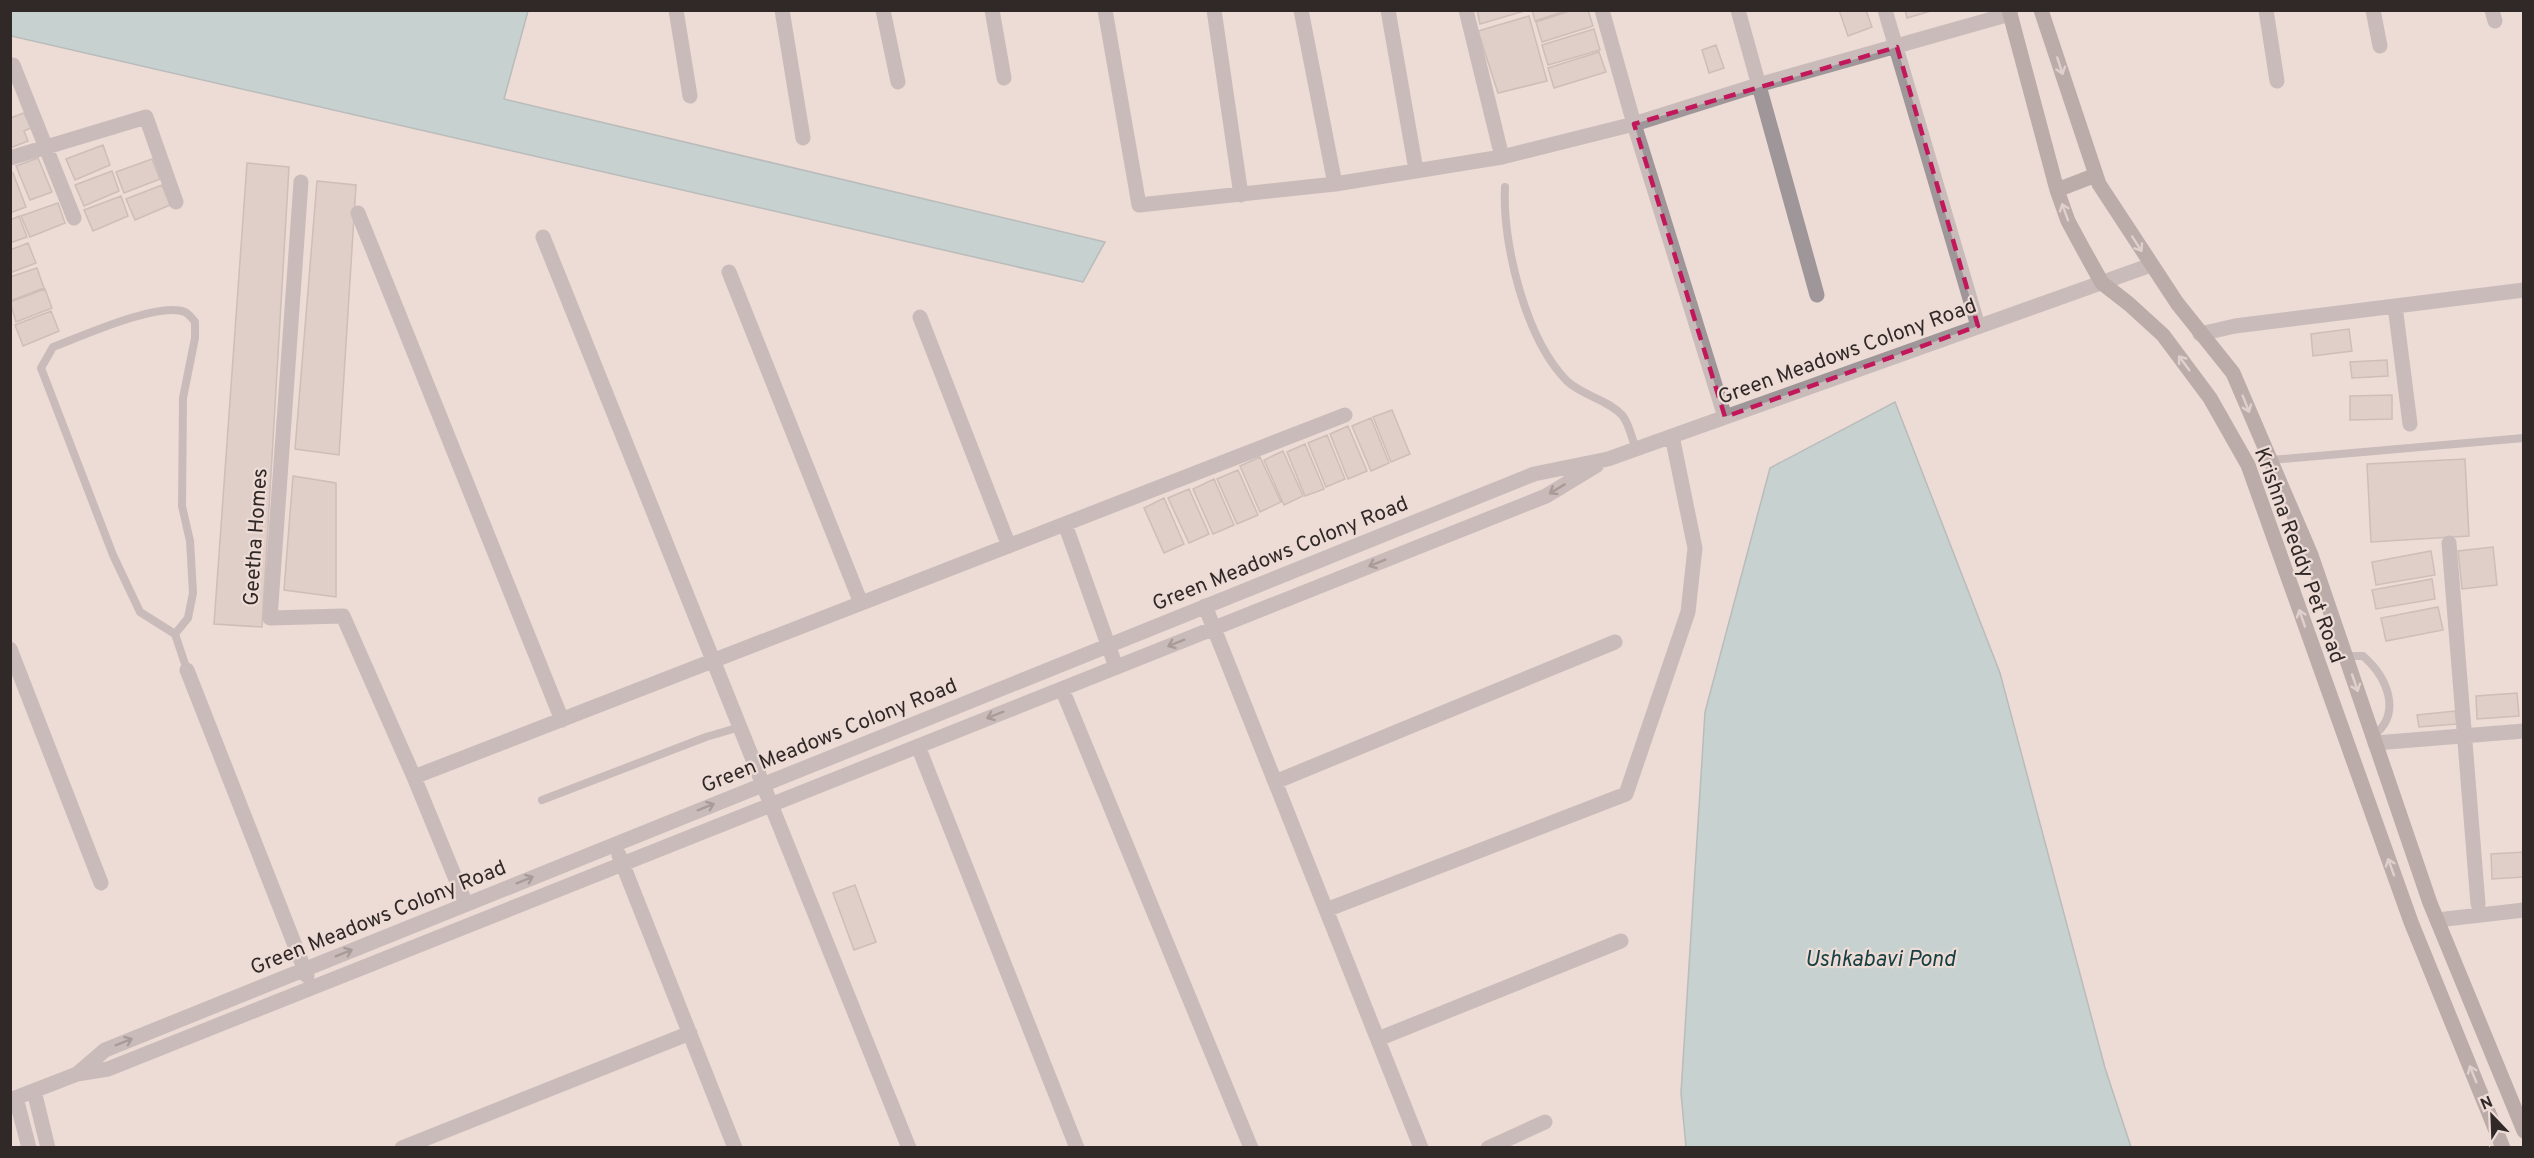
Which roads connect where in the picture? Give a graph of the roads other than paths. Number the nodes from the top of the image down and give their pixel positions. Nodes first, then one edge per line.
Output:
1 (676, 10) edge
2 (782, 10) edge
3 (883, 10) edge
4 (992, 10) edge
5 (1104, 10) edge
6 (1214, 10) edge
7 (1301, 10) edge
8 (1388, 10) edge
9 (1466, 10) edge
10 (1602, 10) edge
11 (1738, 10) edge
12 (1885, 10) edge
13 (2041, 10) edge
14 (2266, 10) edge
15 (2373, 10) edge
16 (2010, 12) edge
17 (2380, 46) dead end
18 (1897, 47) junction
19 (13, 65) dead end
20 (1004, 78) dead end
21 (2277, 81) dead end
22 (898, 82) dead end
23 (1758, 85) junction
24 (690, 96) dead end
25 (1634, 124) junction
26 (803, 138) dead end
27 (45, 146) junction
28 (1502, 157) junction
29 (10, 158) edge
30 (1416, 170) junction
31 (2096, 174) junction
32 (301, 182) dead end
33 (1335, 184) junction
34 (1505, 187) dead end
35 (2057, 190) junction
36 (1241, 195) junction
37 (176, 202) dead end
38 (358, 213) dead end
39 (74, 218) dead end
40 (543, 237) dead end
41 (2151, 265) junction
42 (729, 272) dead end
43 (2102, 283) junction
44 (2523, 291) edge
45 (1817, 295) dead end
46 (2395, 306) junction
47 (920, 317) dead end
48 (1978, 326) junction
49 (2200, 334) junction
50 (1345, 415) dead end
51 (1725, 417) junction
52 (2410, 424) dead end
53 (1672, 436) junction
54 (2523, 438) edge
55 (1636, 449) junction
56 (1608, 459) junction
57 (2269, 461) junction
58 (1065, 524) junction
59 (2449, 543) dead end
60 (1009, 546) junction
61 (861, 603) junction
62 (1205, 606) junction
63 (1214, 628) junction
64 (175, 634) junction
65 (1615, 642) dead end
66 (1108, 645) junction
67 (10, 649) edge
68 (2345, 656) junction
69 (713, 661) junction
70 (1116, 667) junction
71 (187, 670) joint
72 (14, 671) edge
73 (1062, 689) junction
74 (562, 720) junction
75 (740, 727) junction
76 (2523, 731) edge
77 (2465, 737) junction
78 (2374, 739) junction
79 (918, 746) junction
80 (414, 777) junction
81 (1275, 782) junction
82 (763, 784) junction
83 (542, 800) dead end
84 (771, 805) junction
85 (614, 844) junction
86 (623, 864) junction
87 (100, 883) dead end
88 (466, 904) junction
89 (2478, 904) dead end
90 (1326, 910) junction
91 (2523, 910) edge
92 (2437, 920) junction
93 (1621, 941) dead end
94 (304, 969) junction
95 (311, 987) junction
96 (690, 1034) junction
97 (1378, 1039) junction
98 (77, 1074) junction
99 (34, 1091) junction
100 (13, 1099) edge
101 (1545, 1122) dead end
102 (2523, 1131) edge
103 (29, 1148) edge
104 (48, 1148) edge
105 (402, 1148) edge
106 (735, 1148) edge
107 (909, 1148) edge
108 (1077, 1148) edge
109 (1251, 1148) edge
110 (1421, 1148) edge
111 (1488, 1148) edge
112 (2503, 1148) edge

1 - 24 street
2 - 26 street
3 - 22 street
4 - 20 street
5 - 36 street
6 - 36 street
7 - 33 street
8 - 30 street
9 - 28 street
10 - 25 street
11 - 23 street
12 - 18 street
13 -> 31 main road, Krishna Reddy Pet Road
14 - 21 street
15 - 17 street
16 - 18 street
16 - 35 main road, Krishna Reddy Pet Road
18 - 23 street
18 - 48 street
19 - 27 street
23 - 25 street
23 - 45 street
25 - 28 street
25 - 51 street
27 - 29 street
27 - 37 street
27 - 39 street
28 - 30 street
30 - 33 street
31 - 35 main road
31 -> 41 main road, Krishna Reddy Pet Road
32 - 80 street, Geetha Homes
33 - 36 street
34 - 55 lane
43 -> 35 main road, Krishna Reddy Pet Road
38 - 74 street
40 - 69 street
41 - 43 street, Green Meadows Colony Road
41 - 49 main road, Krishna Reddy Pet Road
42 - 61 street
43 - 48 street, Green Meadows Colony Road
112 -> 43 main road, Krishna Reddy Pet Road
44 - 46 street
46 - 49 street
46 - 52 street
47 - 60 street
48 - 51 street, Green Meadows Colony Road
49 -> 57 main road, Krishna Reddy Pet Road
50 - 58 street
51 - 53 street, Green Meadows Colony Road
53 - 55 street, Green Meadows Colony Road
53 - 90 street
54 - 57 lane
55 - 56 street, Green Meadows Colony Road
56 - 62 street, Green Meadows Colony Road
56 -> 63 street, Green Meadows Colony Road
57 - 68 main road, Krishna Reddy Pet Road
58 - 60 street
58 - 66 street
59 - 77 street
60 - 61 street
61 - 69 street
62 - 63 street
62 - 66 street, Green Meadows Colony Road
63 -> 70 street, Green Meadows Colony Road
63 - 81 street
64 - 64 lane
64 - 71 lane
65 - 81 street
66 - 70 street
66 - 82 street, Green Meadows Colony Road
67 - 72 street
68 -> 78 main road, Krishna Reddy Pet Road
68 - 78 lane
69 - 74 street
69 - 75 street
70 - 73 street, Green Meadows Colony Road
71 - 94 street
72 - 87 street
73 -> 79 street, Green Meadows Colony Road
73 - 109 street
74 - 80 street
75 - 82 street
75 - 83 lane
76 - 77 street
77 - 78 street
77 - 89 street
78 - 92 main road, Krishna Reddy Pet Road
79 - 84 street, Green Meadows Colony Road
79 - 108 street
80 - 88 street, Geetha Homes
81 - 90 street
82 - 84 street
85 -> 82 street, Green Meadows Colony Road
84 - 86 street, Green Meadows Colony Road
84 - 107 street
85 - 86 street
88 -> 85 street, Green Meadows Colony Road
86 - 95 street, Green Meadows Colony Road
86 - 96 street
94 -> 88 street, Green Meadows Colony Road
90 - 97 street
91 - 92 street
92 - 102 main road, Krishna Reddy Pet Road
93 - 97 street
94 - 95 street
98 -> 94 street, Green Meadows Colony Road
95 - 98 street, Green Meadows Colony Road
96 - 105 street
96 - 106 street
97 - 110 street
98 - 99 street, Green Meadows Colony Road
99 - 100 street, Green Meadows Colony Road
99 - 104 street
100 - 103 street
101 - 111 street

